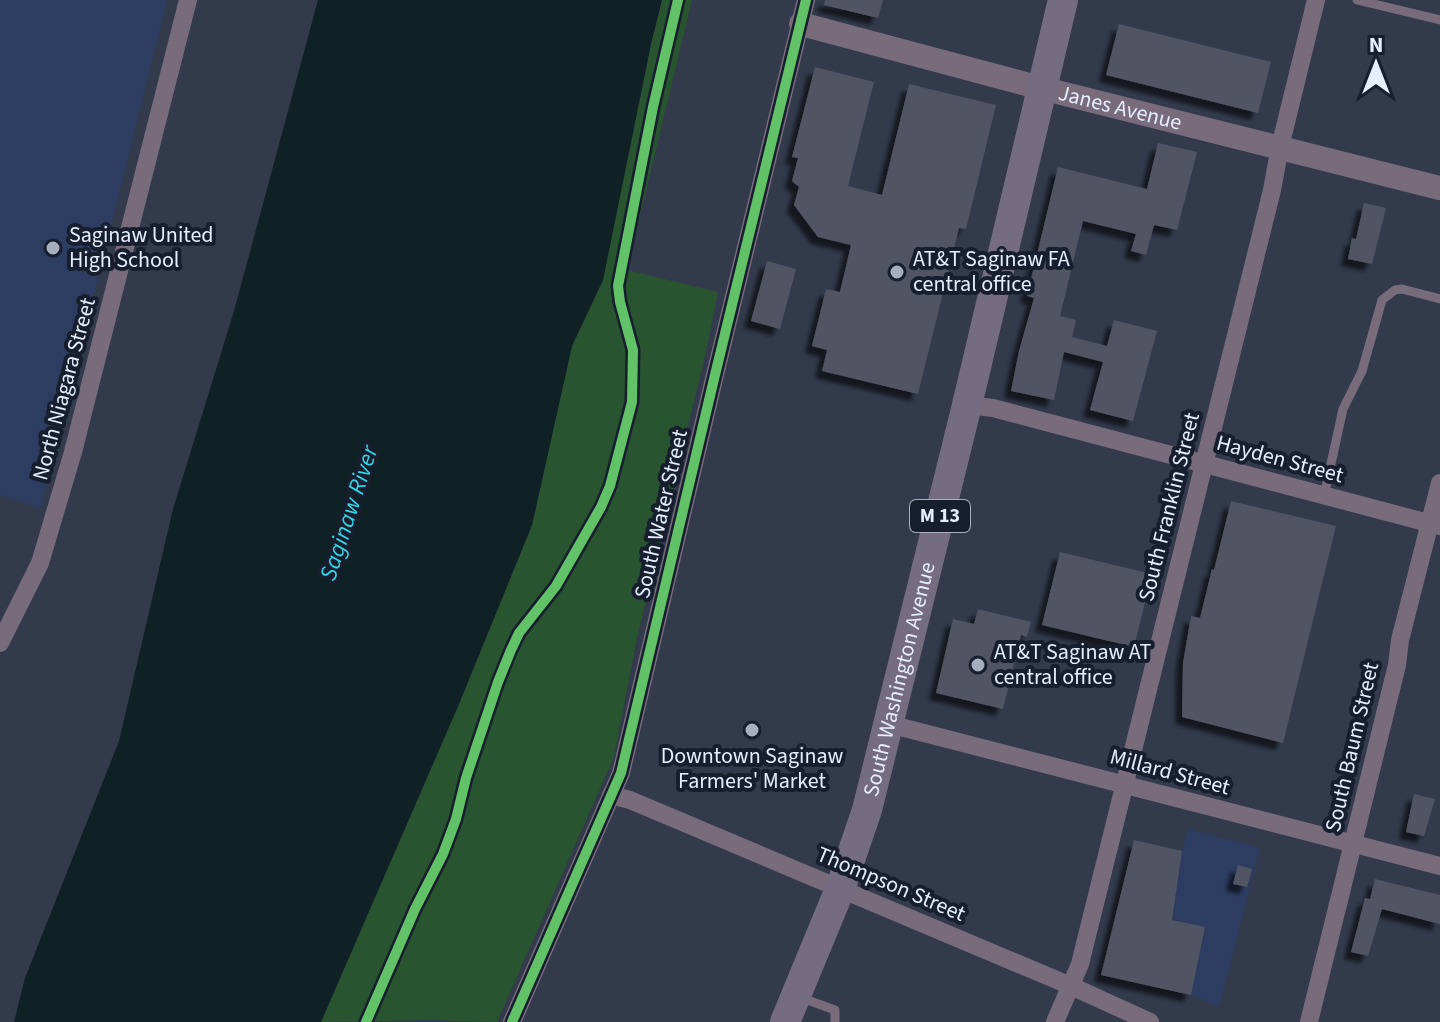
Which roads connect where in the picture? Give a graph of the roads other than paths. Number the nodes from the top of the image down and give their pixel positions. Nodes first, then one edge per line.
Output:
1 (188, 0) edge
2 (806, 0) edge
3 (1063, 0) edge
4 (1316, 0) edge
5 (1357, 0) edge
6 (1440, 20) edge
7 (801, 24) junction
8 (1041, 88) junction
9 (1280, 147) junction
10 (1440, 188) edge
11 (1440, 299) edge
12 (967, 405) junction
13 (1205, 463) junction
14 (1440, 483) edge
15 (1324, 496) junction
16 (1434, 525) edge
17 (0, 643) edge
18 (889, 724) junction
19 (1125, 785) junction
20 (611, 795) junction
21 (1354, 844) junction
22 (1440, 866) edge
23 (840, 889) junction
24 (1071, 986) junction
25 (790, 1009) edge
26 (512, 1022) edge
27 (835, 1022) edge
28 (1055, 1022) edge
29 (1150, 1022) edge
30 (1309, 1022) edge

1 - 17 street, North Niagara Street
2 - 7 street, South Water Street
3 - 8 main road, South Washington Avenue / M 13
4 - 9 street, South Franklin Street
5 - 6 lane
7 - 8 street, Janes Avenue
7 - 20 street, South Water Street
8 - 9 street, Janes Avenue
8 - 12 main road, South Washington Avenue / M 13
9 - 10 street, Janes Avenue
9 - 13 street, South Franklin Street
11 - 15 lane
12 - 13 street, Hayden Street
12 - 18 main road, South Washington Avenue / M 13
13 - 15 street, Hayden Street
13 - 19 street, South Franklin Street
14 - 16 street, South Baum Street
15 - 16 street, Hayden Street
16 - 21 street, South Baum Street
18 - 19 street, Millard Street
18 - 23 main road, South Washington Avenue / M 13
19 - 21 street, Millard Street
19 - 24 street, South Franklin Street
20 - 23 street, Thompson Street
20 - 26 street, South Water Street
21 - 22 street, Millard Street
21 - 30 street, South Baum Street
23 - 24 street, Thompson Street
23 - 25 main road, South Washington Avenue / M 13
24 - 28 street, South Franklin Street
24 - 29 street, Thompson Street
25 - 27 lane

